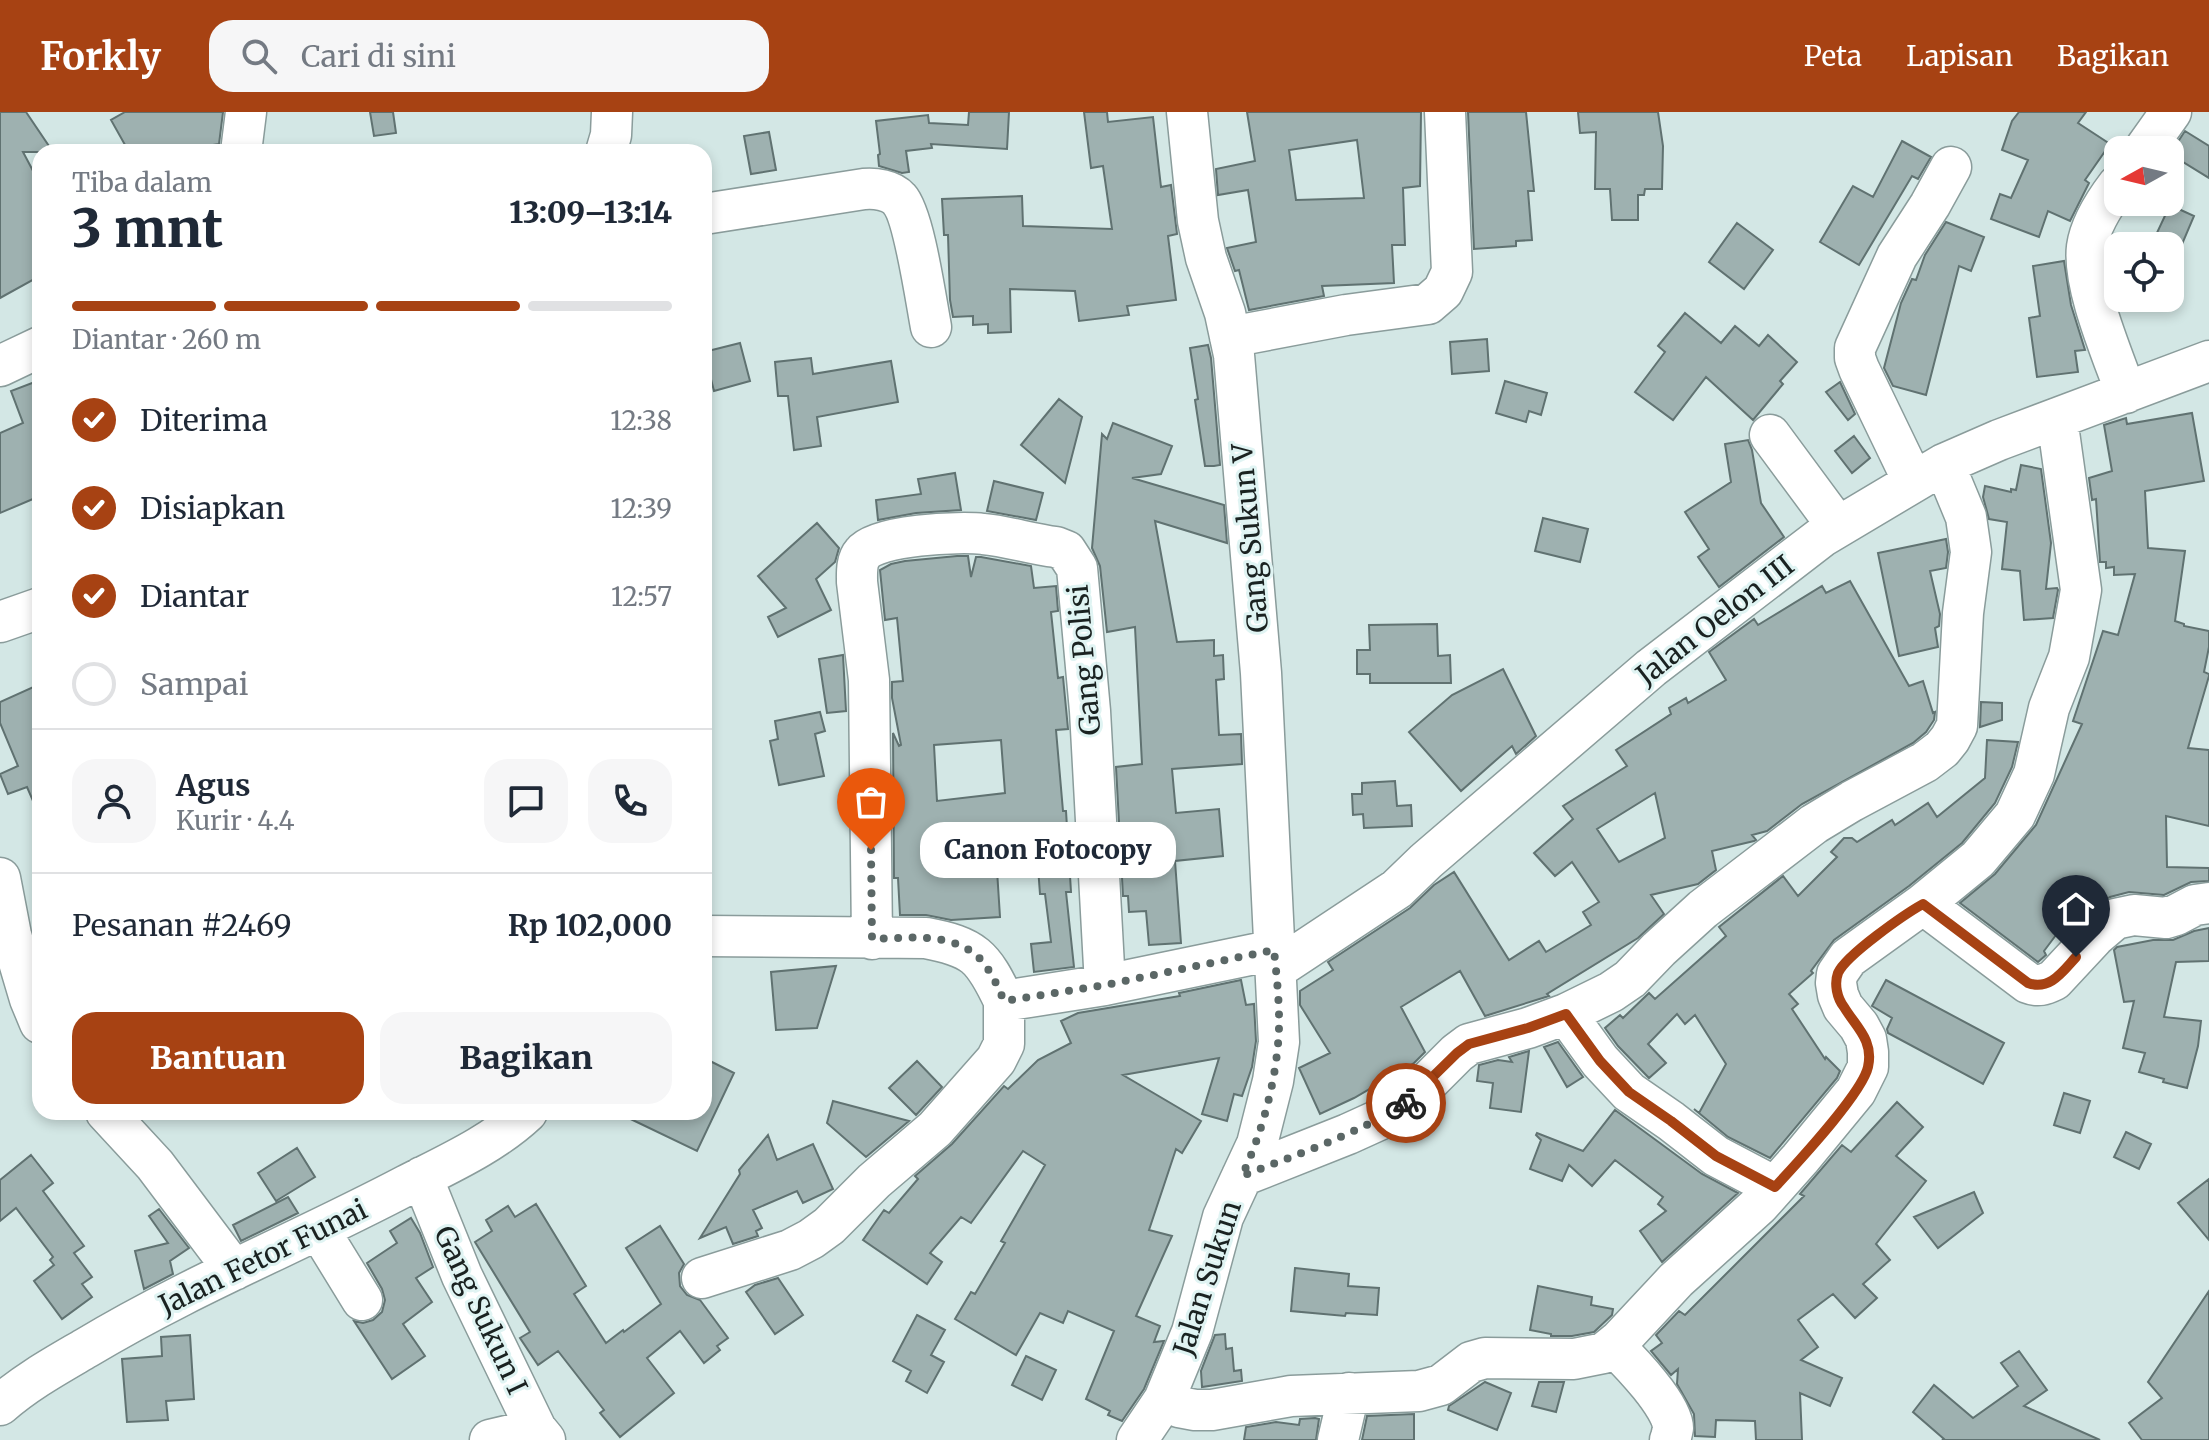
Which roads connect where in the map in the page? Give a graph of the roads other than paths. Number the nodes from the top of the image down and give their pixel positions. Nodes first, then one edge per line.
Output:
1 (246, 112) edge
2 (612, 112) edge
3 (1187, 112) edge
4 (1445, 112) edge
5 (2171, 112) edge
6 (2154, 136) edge
7 (242, 144) edge
8 (608, 144) edge
9 (1951, 167) dead end
10 (2104, 207) edge
11 (712, 213) edge
12 (931, 327) dead end
13 (1230, 337) junction
14 (32, 351) edge
15 (2209, 361) edge
16 (0, 366) edge
17 (2126, 393) junction
18 (2057, 418) junction
19 (1770, 435) dead end
20 (1928, 473) junction
21 (1838, 527) junction
22 (32, 611) edge
23 (0, 622) edge
24 (0, 878) edge
25 (2209, 903) edge
26 (1923, 904) junction
27 (712, 936) edge
28 (872, 939) junction
29 (1275, 960) junction
30 (1105, 985) junction
31 (1004, 1001) junction
32 (32, 1004) edge
33 (1566, 1014) junction
34 (113, 1120) edge
35 (518, 1120) edge
36 (1242, 1176) junction
37 (422, 1177) junction
38 (1775, 1187) junction
39 (319, 1230) junction
40 (234, 1270) junction
41 (702, 1278) dead end
42 (362, 1300) dead end
43 (1614, 1346) junction
44 (1349, 1393) junction
45 (1164, 1400) junction
46 (0, 1405) edge
47 (541, 1434) edge
48 (490, 1440) edge
49 (1137, 1440) edge
50 (1338, 1440) edge
51 (1670, 1440) edge

1 - 7 street
2 - 8 street
3 - 13 street, Gang Sukun V
4 - 13 street
5 - 6 street
9 - 20 street
10 - 17 street
11 - 12 street
13 - 29 street, Gang Sukun V
14 - 16 street
15 - 17 street, Jalan Oelon III
17 - 18 street, Jalan Oelon III
18 - 20 street, Jalan Oelon III
18 - 26 street
19 - 21 street
20 - 21 street, Jalan Oelon III
20 - 33 street
21 - 29 street, Jalan Oelon III
22 - 23 street
24 - 32 street
25 - 26 street
26 - 38 street
27 - 28 street
28 - 30 street, Gang Polisi
28 - 31 street
29 - 30 street
29 - 36 street, Jalan Sukun
30 - 31 street
31 - 41 street
33 - 36 street
33 - 38 street
34 - 40 street
35 - 37 street, Jalan Fetor Funai
36 - 45 street, Jalan Sukun
37 - 39 street, Jalan Fetor Funai
37 - 47 street, Gang Sukun I
38 - 43 street
39 - 40 street, Jalan Fetor Funai
39 - 42 street
40 - 46 street, Jalan Fetor Funai
43 - 44 street
43 - 51 street
44 - 45 street
44 - 50 street
45 - 49 street, Jalan Sukun
47 - 48 street

